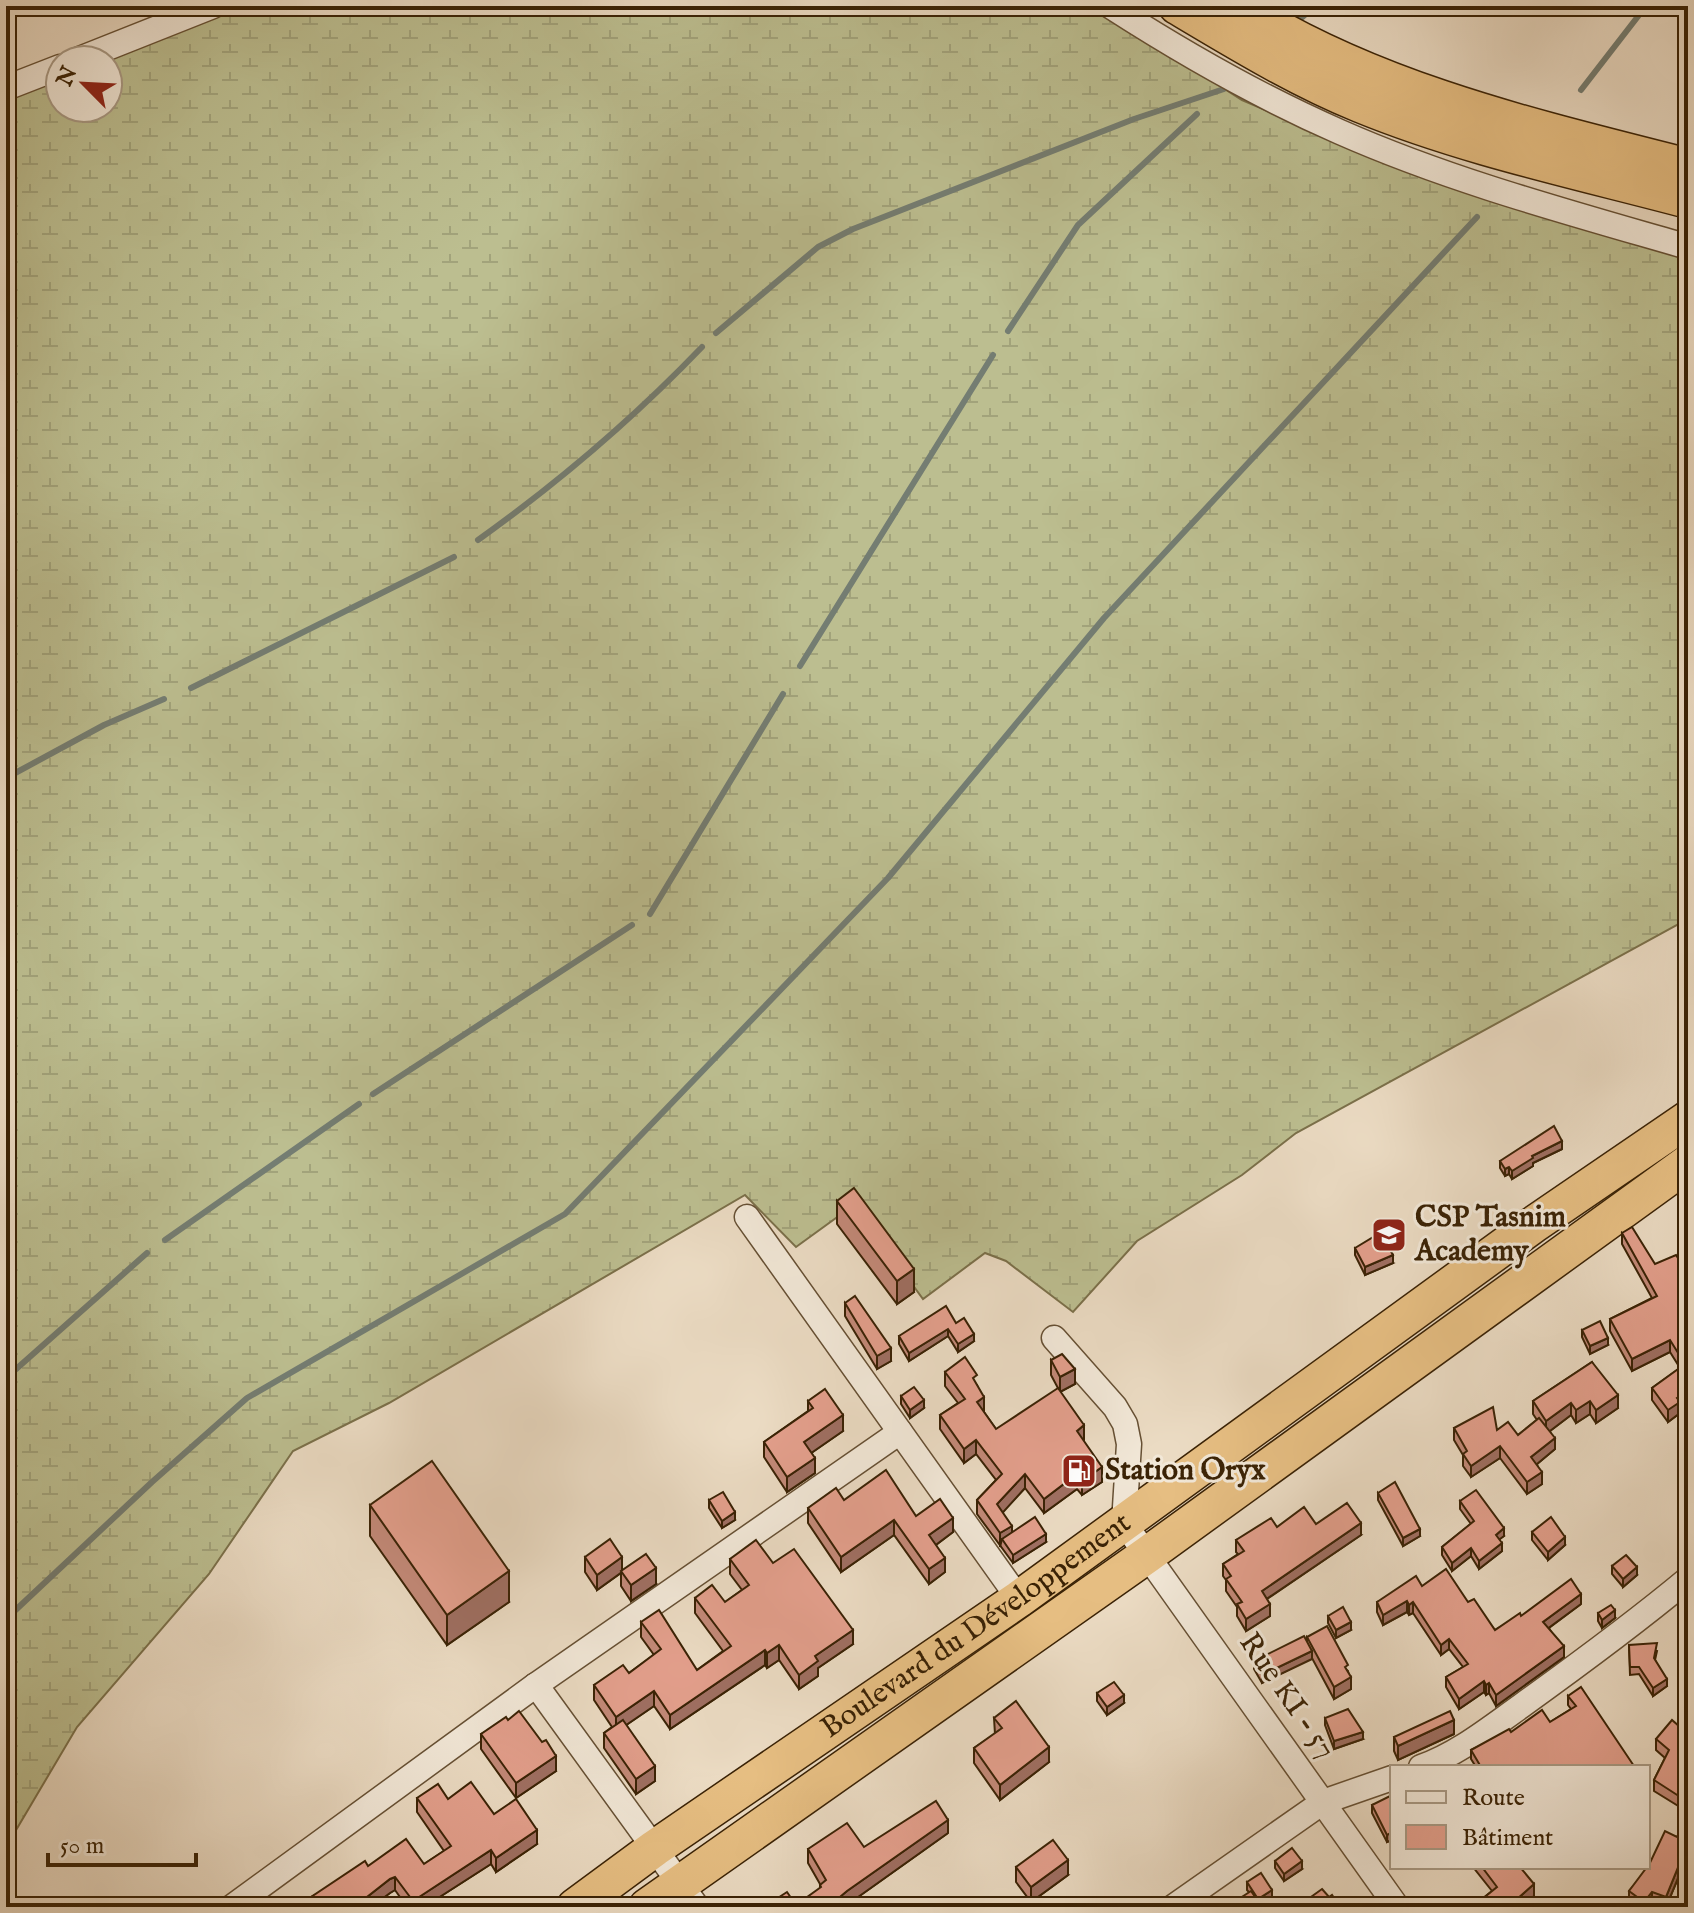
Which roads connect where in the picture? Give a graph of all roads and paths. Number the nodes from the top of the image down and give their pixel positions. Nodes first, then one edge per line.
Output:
1 (213, 6) edge
2 (1110, 6) edge
3 (1177, 6) edge
4 (1249, 24) edge
5 (117, 44) edge
6 (44, 73) edge
7 (6, 88) edge
8 (1565, 151) junction
9 (1688, 167) edge
10 (1688, 200) edge
11 (1688, 247) edge
12 (1688, 1119) edge
13 (1688, 1163) edge
14 (747, 1217) dead end
15 (1054, 1338) dead end
16 (900, 1432) junction
17 (1124, 1523) junction
18 (1147, 1555) junction
19 (1688, 1579) edge
20 (1019, 1599) junction
21 (536, 1685) junction
22 (1427, 1765) edge
23 (1390, 1779) edge
24 (1323, 1802) junction
25 (655, 1848) junction
26 (689, 1895) edge
27 (232, 1907) edge
28 (575, 1907) edge
29 (647, 1907) edge
30 (1173, 1907) edge
31 (1397, 1907) edge

1 - 5 street
2 - 11 street
3 - 4 highway
4 - 8 highway
6 - 7 street
8 - 9 highway
8 - 10 highway
12 - 17 highway, Boulevard du Développement
13 - 18 highway, Boulevard du Développement
14 - 16 street
15 - 17 street
16 - 20 street
16 - 21 street
17 - 18 street, Rue KI - 57
17 - 20 highway, Boulevard du Développement
18 - 24 street, Rue KI - 57
18 - 26 highway, Boulevard du Développement
19 - 22 street
20 - 25 highway, Boulevard du Développement
21 - 25 street
21 - 27 street
23 - 24 street
24 - 30 street
24 - 31 street, Rue KI - 57
25 - 26 street
25 - 28 highway, Boulevard du Développement
26 - 29 highway, Boulevard du Développement

